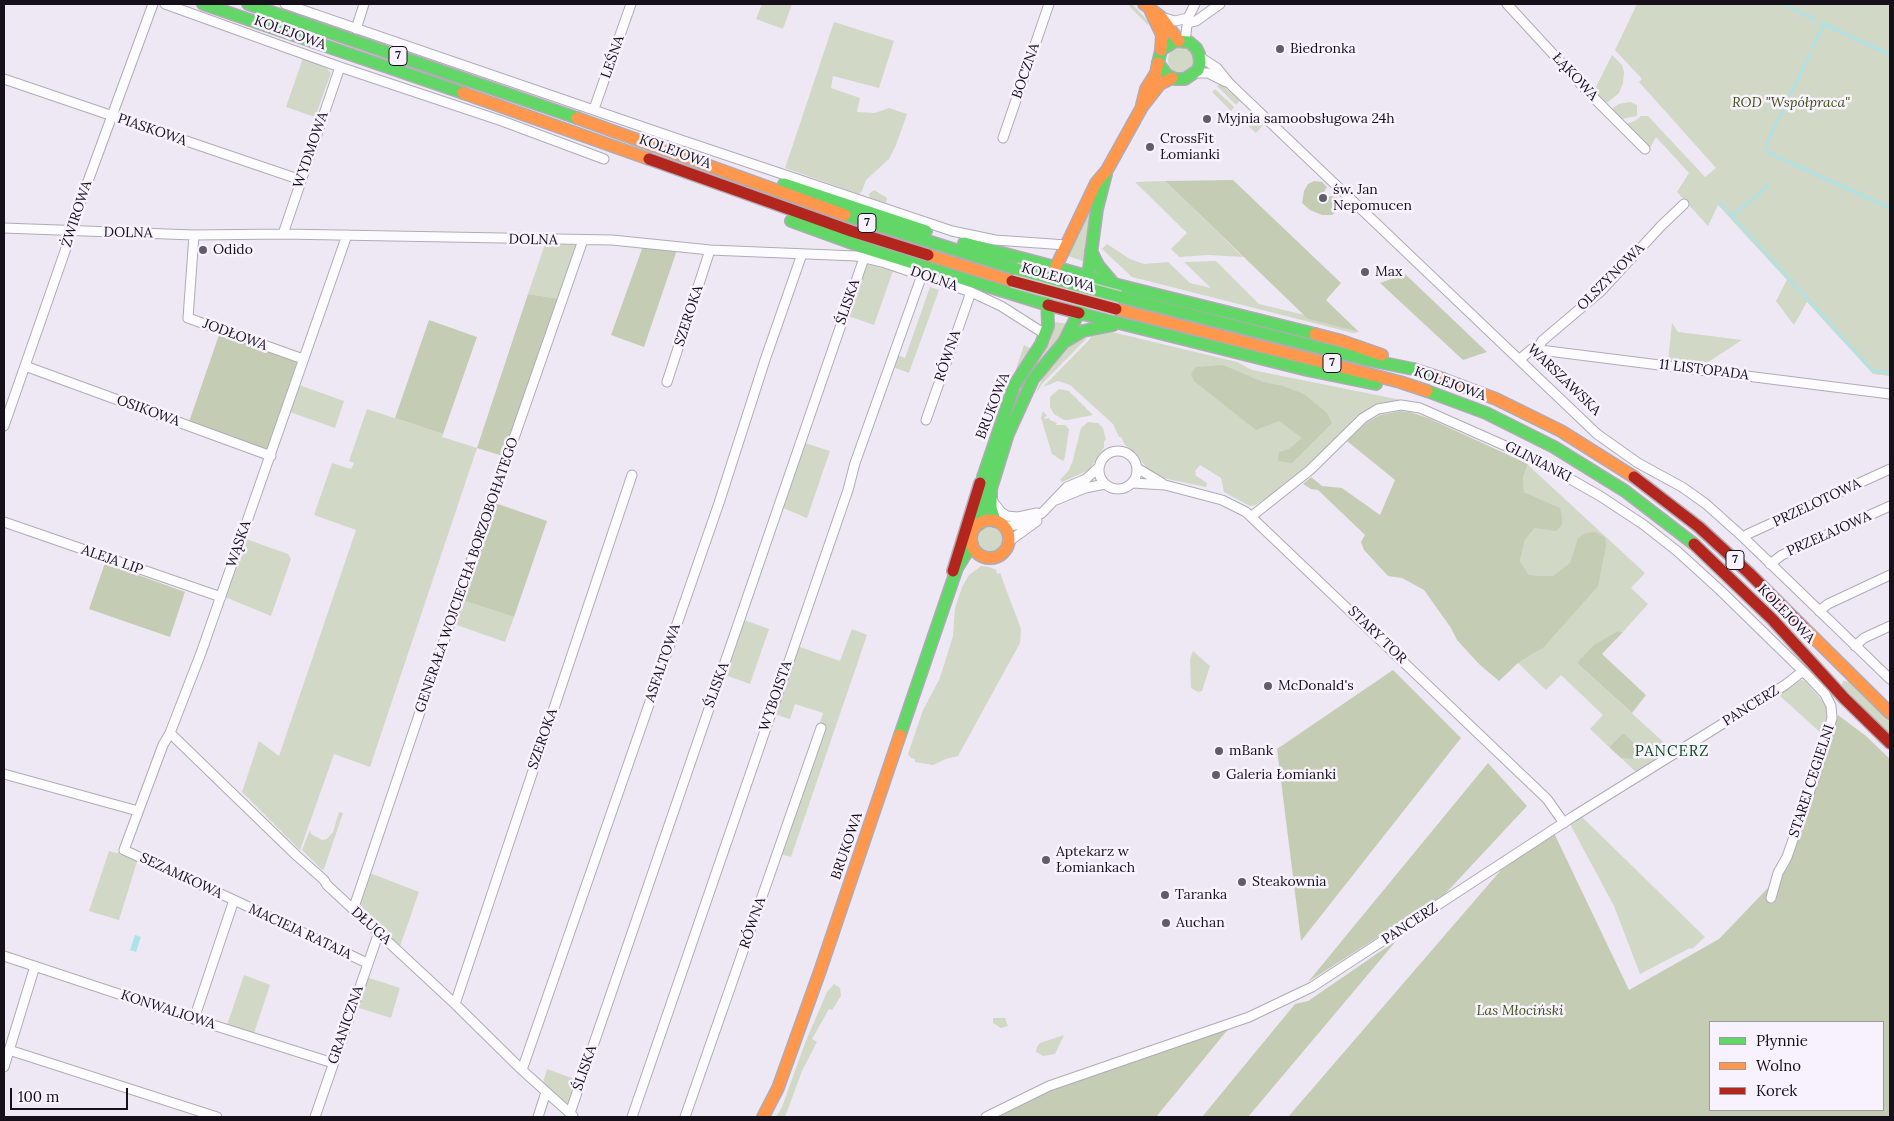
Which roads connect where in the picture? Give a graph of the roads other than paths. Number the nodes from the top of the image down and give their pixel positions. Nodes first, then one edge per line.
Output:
1 (153, 4) edge
2 (165, 4) edge
3 (203, 4) edge
4 (248, 4) edge
5 (285, 4) edge
6 (364, 4) edge
7 (631, 4) edge
8 (1049, 4) edge
9 (1195, 4) edge
10 (1220, 4) edge
11 (1507, 4) edge
12 (1147, 7) edge
13 (1161, 17) junction
14 (1188, 21) junction
15 (356, 29) junction
16 (1182, 41) junction
17 (1161, 50) junction
18 (1200, 57) junction
19 (1158, 63) junction
20 (340, 67) junction
21 (1196, 73) junction
22 (1172, 78) junction
23 (4, 79) edge
24 (1230, 84) junction
25 (1142, 107) junction
26 (594, 110) junction
27 (112, 116) junction
28 (1002, 138) dead end
29 (1645, 149) dead end
30 (604, 159) dead end
31 (1107, 170) junction
32 (719, 171) junction
33 (301, 180) junction
34 (726, 186) junction
35 (1684, 204) dead end
36 (4, 228) edge
37 (72, 231) junction
38 (194, 234) junction
39 (283, 234) junction
40 (347, 236) junction
41 (583, 240) junction
42 (1066, 245) junction
43 (710, 250) junction
44 (1091, 251) junction
45 (802, 254) junction
46 (864, 258) junction
47 (1056, 267) junction
48 (922, 275) junction
49 (1088, 277) junction
50 (1114, 284) junction
51 (971, 292) junction
52 (1048, 305) junction
53 (1079, 313) junction
54 (1119, 324) junction
55 (1046, 334) junction
56 (1064, 342) junction
57 (1538, 350) junction
58 (304, 359) junction
59 (1520, 359) junction
60 (25, 366) junction
61 (1414, 369) junction
62 (667, 382) dead end
63 (1890, 394) edge
64 (926, 420) dead end
65 (4, 426) edge
66 (1541, 439) junction
67 (271, 456) junction
68 (1099, 467) junction
69 (1138, 468) junction
70 (1890, 469) edge
71 (632, 475) dead end
72 (984, 477) junction
73 (1133, 483) junction
74 (1105, 484) junction
75 (1165, 485) junction
76 (992, 500) junction
77 (1054, 501) junction
78 (1890, 506) edge
79 (1045, 511) junction
80 (1252, 516) junction
81 (4, 522) edge
82 (978, 524) junction
83 (1000, 524) junction
84 (1744, 538) junction
85 (1008, 542) junction
86 (972, 544) junction
87 (981, 556) junction
88 (1770, 564) junction
89 (1890, 574) edge
90 (952, 582) junction
91 (221, 598) junction
92 (1819, 611) junction
93 (1888, 627) edge
94 (1855, 646) junction
95 (1803, 671) junction
96 (1890, 679) edge
97 (1890, 713) edge
98 (821, 728) dead end
99 (170, 733) junction
100 (1890, 743) edge
101 (4, 774) edge
102 (138, 811) junction
103 (1564, 823) junction
104 (124, 850) joint
105 (1771, 898) dead end
106 (234, 900) junction
107 (353, 910) junction
108 (379, 932) junction
109 (4, 956) edge
110 (367, 963) junction
111 (35, 966) junction
112 (454, 1004) junction
113 (194, 1019) junction
114 (10, 1050) junction
115 (334, 1063) junction
116 (4, 1067) edge
117 (522, 1070) junction
118 (546, 1092) junction
119 (572, 1115) edge
120 (217, 1117) edge
121 (315, 1117) edge
122 (538, 1117) edge
123 (632, 1117) edge
124 (684, 1117) edge
125 (763, 1117) edge
126 (986, 1117) edge

1 - 27 street, ŻWIROWA
2 - 20 street, KOLEJOWA
3 - 34 main road, KOLEJOWA / 7
4 - 32 main road, KOLEJOWA / 7
5 - 15 street, KOLEJOWA
6 - 15 street
7 - 26 street, LEŚNA
8 - 28 street, BOCZNA
9 - 14 street
10 - 14 street
11 - 29 street, ŁĄKOWA
12 - 13 main road
12 - 17 main road
13 - 14 street
13 - 16 main road
14 - 16 street
15 - 26 street, KOLEJOWA
16 - 17 main road
16 - 18 main road
17 - 19 main road
18 - 21 main road
18 - 24 street, WARSZAWSKA
19 - 22 main road
19 - 25 main road
20 - 30 street, KOLEJOWA
20 - 33 street, WYDMOWA
21 - 22 main road
21 - 24 street, WARSZAWSKA
22 - 25 main road
23 - 27 street, PIASKOWA
24 - 59 street, WARSZAWSKA
25 - 31 main road
26 - 42 street, KOLEJOWA
27 - 33 street, PIASKOWA
27 - 37 street, ŻWIROWA
31 - 42 main road
31 - 44 main road
32 - 47 main road
32 - 61 main road, KOLEJOWA / 7, bridge
33 - 39 street, WYDMOWA
34 - 52 main road
34 - 66 main road, KOLEJOWA / 7, bridge
35 - 57 street, OLSZYNOWA
36 - 37 street, DOLNA
37 - 38 street, DOLNA
37 - 60 street, ŻWIROWA
38 - 39 street, DOLNA
38 - 58 street, JODŁOWA
39 - 40 street, DOLNA
40 - 41 street, DOLNA
40 - 58 street, WĄSKA
41 - 43 street, DOLNA
41 - 107 street, GENERAŁA WOJCIECHA BORZOBOHATEGO
42 - 47 main road
43 - 45 street, DOLNA
43 - 62 street, SZEROKA
44 - 49 main road
44 - 50 main road
45 - 46 street, DOLNA
45 - 117 street, ASFALTOWA
46 - 48 street, DOLNA
46 - 119 street, ŚLISKA
47 - 49 main road
47 - 52 main road, BRUKOWA
48 - 51 street, DOLNA
48 - 123 street, WYBOISTA
49 - 50 main road
49 - 53 main road, BRUKOWA
50 - 61 main road
51 - 55 street, DOLNA
51 - 64 street, RÓWNA
52 - 53 main road
52 - 55 main road, BRUKOWA
53 - 54 main road
53 - 56 main road, BRUKOWA
54 - 56 main road
54 - 66 main road
55 - 72 main road, BRUKOWA
56 - 76 main road, BRUKOWA
57 - 59 street
57 - 63 street, 11 LISTOPADA
58 - 67 street, WĄSKA
59 - 84 street, WARSZAWSKA
60 - 65 street, ŻWIROWA
60 - 67 street, OSIKOWA
61 - 97 main road, KOLEJOWA / 7
66 - 100 main road, KOLEJOWA / 7
67 - 91 street, WĄSKA
68 - 69 street
68 - 74 street
68 - 77 street
69 - 73 street
69 - 75 street, STARY TOR
70 - 84 street, PRZELOTOWA
71 - 112 street, SZEROKA
72 - 82 main road, BRUKOWA
72 - 90 main road
73 - 74 street
73 - 75 street, STARY TOR
74 - 77 street
75 - 80 street, STARY TOR
76 - 79 street
76 - 83 main road, BRUKOWA
77 - 79 street
78 - 88 street, PRZEŁAJOWA
79 - 83 street
79 - 85 street
80 - 95 street, GLINIANKI
80 - 103 street, STARY TOR
81 - 91 street, ALEJA LIP
82 - 83 main road
82 - 86 main road
83 - 85 main road
84 - 88 street, WARSZAWSKA
85 - 87 main road
86 - 87 main road
86 - 90 main road, BRUKOWA
87 - 90 main road, BRUKOWA
88 - 92 street, WARSZAWSKA
89 - 92 street
90 - 125 main road, BRUKOWA
91 - 99 street, WĄSKA
92 - 94 street, WARSZAWSKA
93 - 94 street
94 - 96 street, WARSZAWSKA
95 - 103 street, PANCERZ
95 - 105 street, STAREJ CEGIELNI
98 - 124 street, RÓWNA
99 - 102 street, WĄSKA
99 - 107 street, DŁUGA
101 - 102 street
102 - 104 street, WĄSKA
103 - 126 street, PANCERZ
104 - 106 street, SEZAMKOWA
106 - 110 street, MACIEJA RATAJA
106 - 113 street, SEZAMKOWA
107 - 108 street, DŁUGA
108 - 110 street, GRANICZNA
108 - 112 street, DŁUGA
109 - 111 street, KONWALIOWA
110 - 115 street, GRANICZNA
111 - 113 street, KONWALIOWA
111 - 114 street
112 - 117 street, DŁUGA
113 - 115 street, KONWALIOWA
114 - 116 street
114 - 120 street
115 - 121 street, GRANICZNA
117 - 118 street, DŁUGA
118 - 119 street, DŁUGA
118 - 122 street

